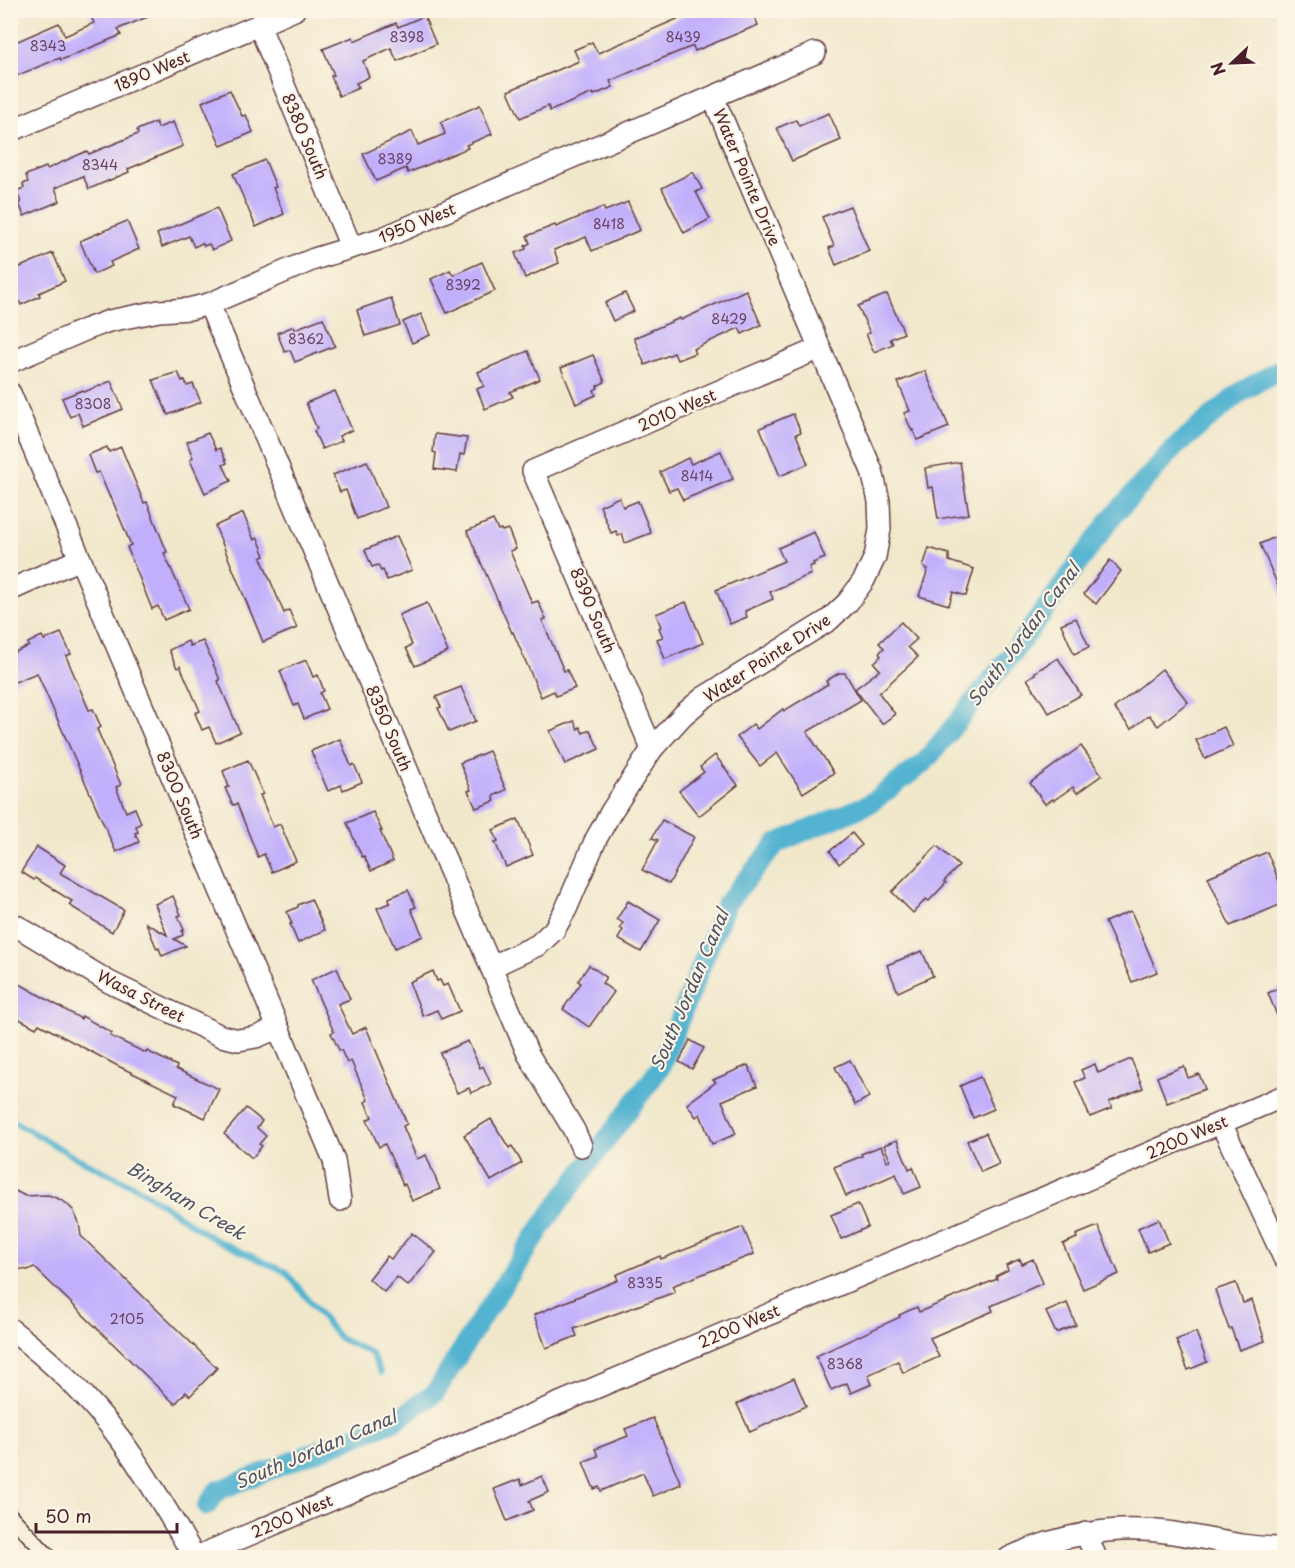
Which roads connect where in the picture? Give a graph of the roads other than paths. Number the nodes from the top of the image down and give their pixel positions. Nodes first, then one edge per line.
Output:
1 (294, 10) edge
2 (259, 25) junction
3 (815, 53) dead end
4 (713, 97) junction
5 (10, 131) edge
6 (351, 247) junction
7 (209, 304) junction
8 (820, 348) junction
9 (10, 362) edge
10 (10, 393) edge
11 (533, 471) joint
12 (80, 559) junction
13 (10, 590) edge
14 (652, 749) junction
15 (10, 922) edge
16 (491, 967) junction
17 (278, 1028) junction
18 (1284, 1096) edge
19 (1221, 1123) junction
20 (581, 1146) dead end
21 (340, 1200) dead end
22 (1284, 1258) edge
23 (10, 1329) edge
24 (1086, 1533) junction
25 (1284, 1548) edge
26 (178, 1557) edge
27 (194, 1557) edge
28 (1009, 1557) edge
29 (1096, 1557) edge

1 - 2 street, 1890 West
2 - 5 street, 1890 West
2 - 6 street, 8380 South
3 - 4 street, 1950 West
4 - 6 street, 1950 West
4 - 8 street, Water Pointe Drive
6 - 7 street, 1950 West
7 - 9 street, 1950 West
7 - 16 street, 8350 South
8 - 11 street, 2010 West
8 - 14 street, Water Pointe Drive
10 - 12 street, 8300 South
11 - 14 street, 8390 South
12 - 13 street
12 - 17 street, 8300 South
14 - 16 street, Water Pointe Drive
15 - 17 street, Wasa Street
16 - 20 street, 8350 South
17 - 21 street, 8300 South
18 - 19 street, 2200 West
19 - 22 street
19 - 27 street, 2200 West
23 - 27 street
24 - 25 street
24 - 28 street
24 - 29 street
26 - 27 street, 2200 West

